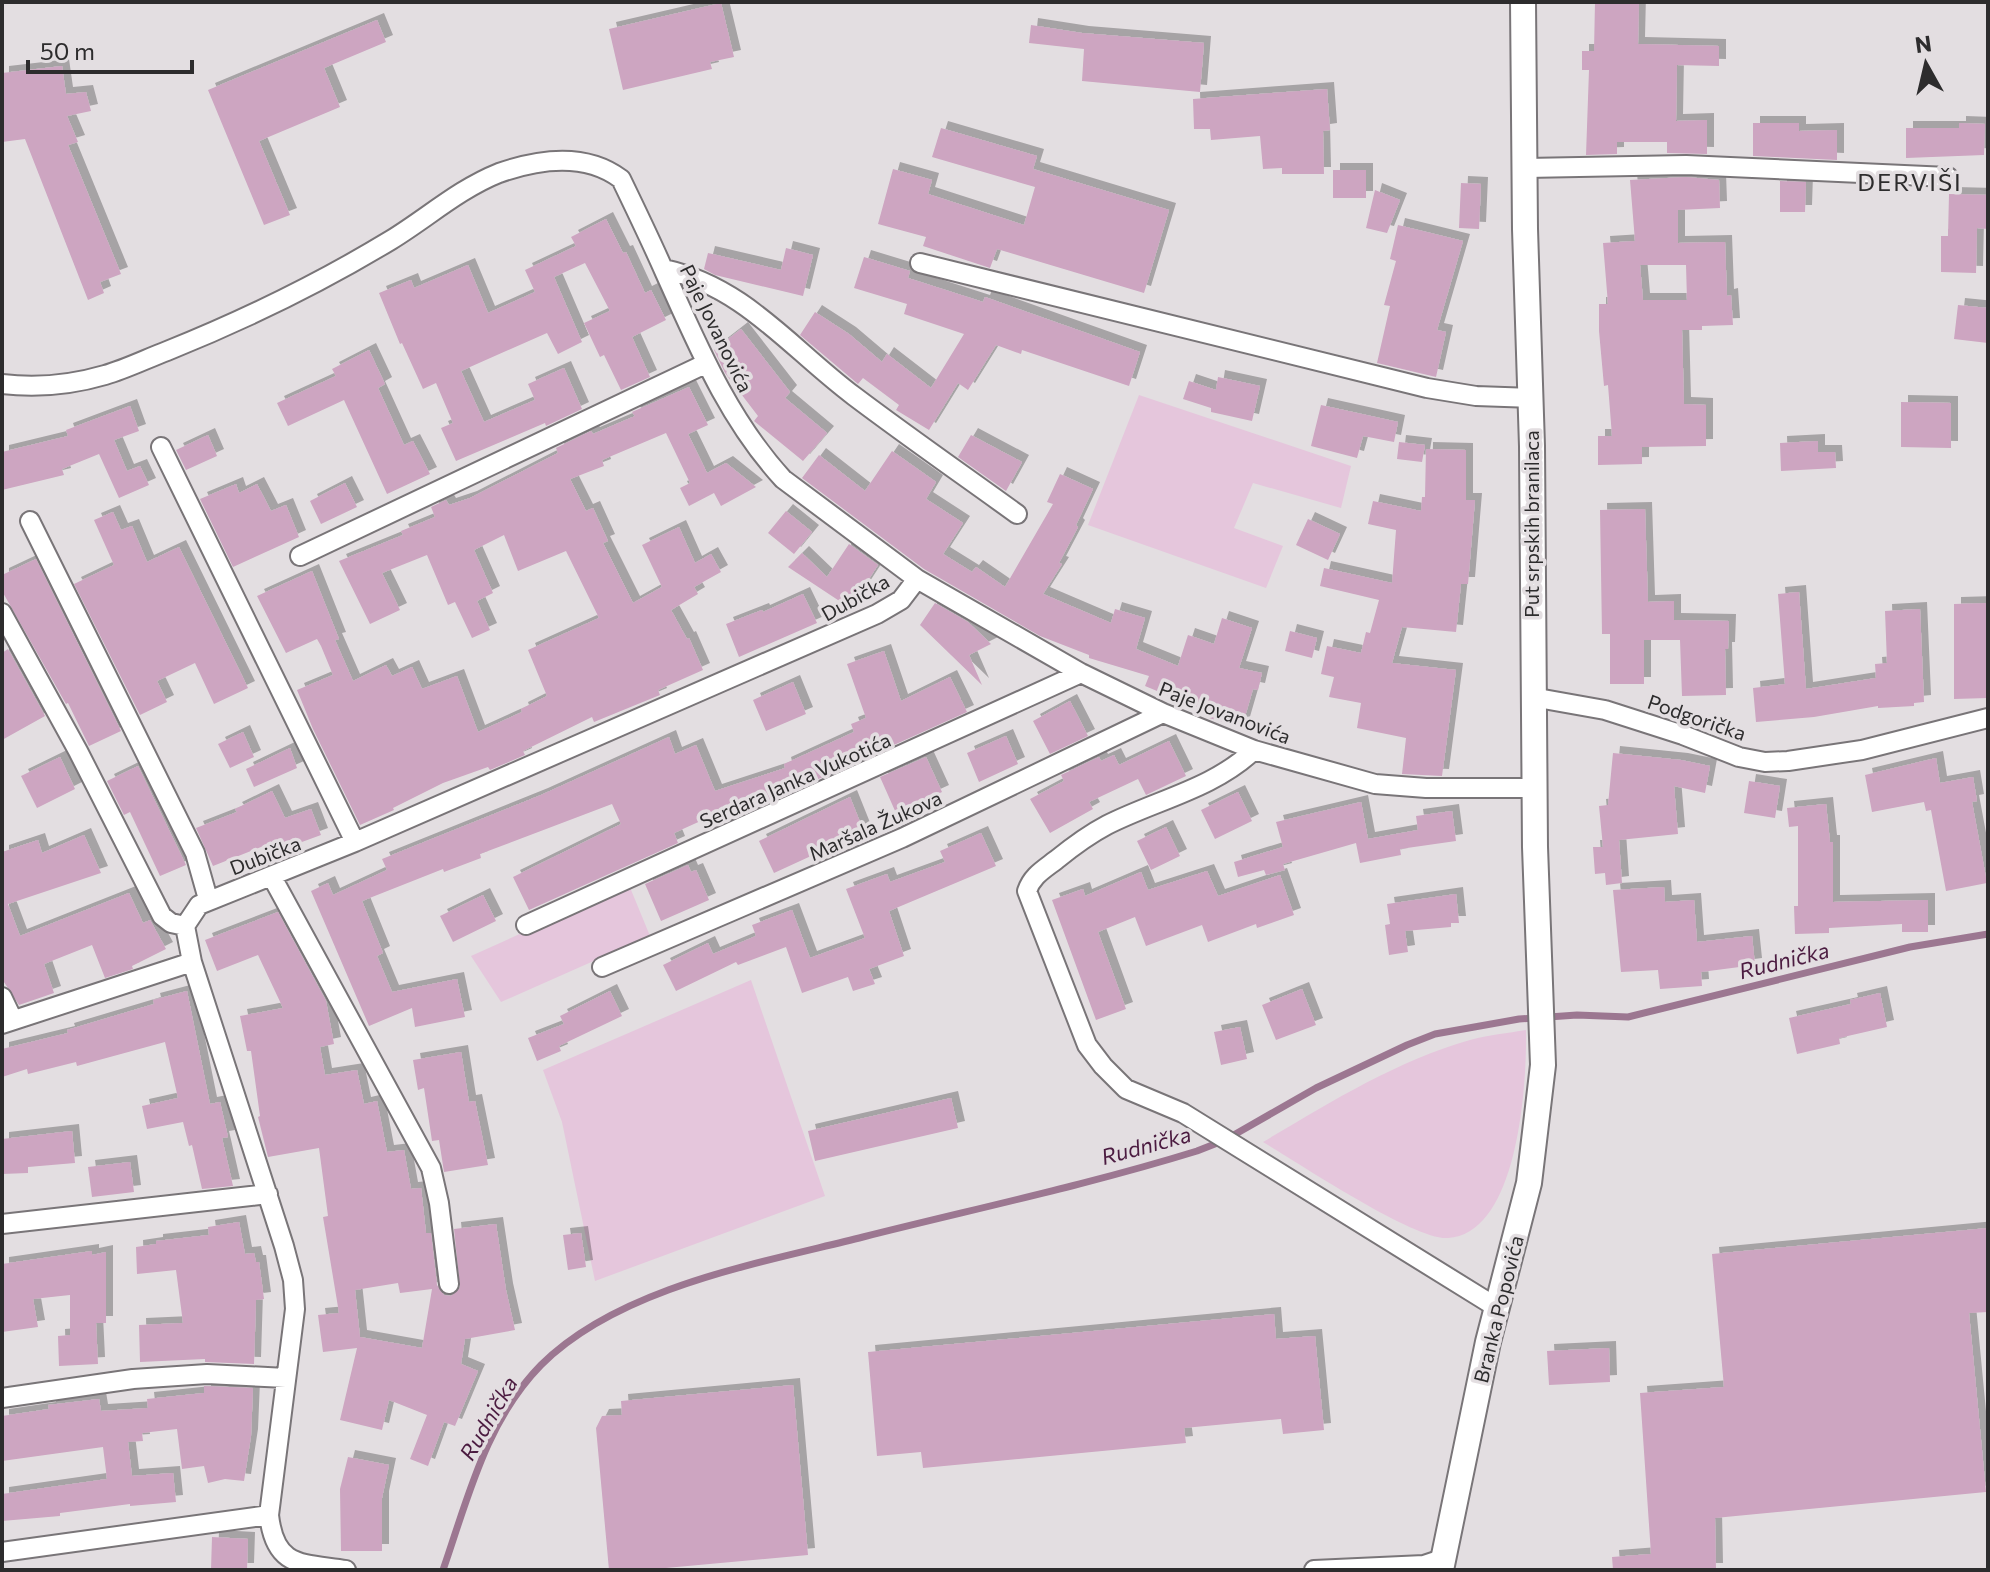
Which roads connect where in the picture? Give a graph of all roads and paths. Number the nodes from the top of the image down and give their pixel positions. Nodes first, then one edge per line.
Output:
1 (1523, 2) edge
2 (1526, 168) junction
3 (1948, 177) dead end
4 (920, 263) dead end
5 (664, 269) junction
6 (705, 364) junction
7 (2, 384) edge
8 (1530, 398) junction
9 (161, 447) dead end
10 (1017, 514) dead end
11 (30, 521) dead end
12 (300, 556) dead end
13 (917, 579) junction
14 (2, 613) edge
15 (1081, 673) junction
16 (1532, 697) junction
17 (1163, 713) junction
18 (1988, 718) edge
19 (1254, 750) junction
20 (1533, 788) junction
21 (355, 842) junction
22 (272, 877) junction
23 (208, 899) junction
24 (526, 925) dead end
25 (185, 926) junction
26 (192, 962) junction
27 (602, 967) dead end
28 (2, 997) edge
29 (8, 1022) edge
30 (1542, 1046) joint
31 (268, 1194) junction
32 (2, 1224) edge
33 (449, 1284) dead end
34 (1496, 1307) junction
35 (286, 1378) junction
36 (2, 1398) edge
37 (269, 1515) junction
38 (2, 1552) edge
39 (1442, 1564) edge
40 (346, 1570) edge
41 (1314, 1570) edge

1 - 2 main road, Put srpskih branilaca
2 - 3 street
2 - 8 main road, Put srpskih branilaca
4 - 8 street
5 - 6 street, Paje Jovanovića
5 - 7 street, Paje Jovanovića
5 - 10 street
6 - 12 street
6 - 13 street, Paje Jovanovića
8 - 16 main road, Put srpskih branilaca
9 - 21 street
11 - 23 street
13 - 15 street, Paje Jovanovića
13 - 21 street, Dubička
14 - 25 street
15 - 17 street, Paje Jovanovića
15 - 24 street, Serdara Janka Vukotića
16 - 18 street, Podgorička
16 - 20 main road, Put srpskih branilaca
17 - 19 street, Paje Jovanovića
17 - 27 street, Maršala Žukova
19 - 20 street, Paje Jovanovića
19 - 34 street
20 - 30 main road, Put srpskih branilaca
21 - 22 street, Dubička
22 - 23 street, Dubička
22 - 33 street
23 - 25 street
25 - 26 street
26 - 29 street
26 - 31 street
28 - 29 street
30 - 34 main road, Branka Popovića
31 - 32 street
31 - 35 street
34 - 39 main road, Branka Popovića
35 - 36 street
35 - 37 street
37 - 38 street
37 - 40 street
39 - 41 street

